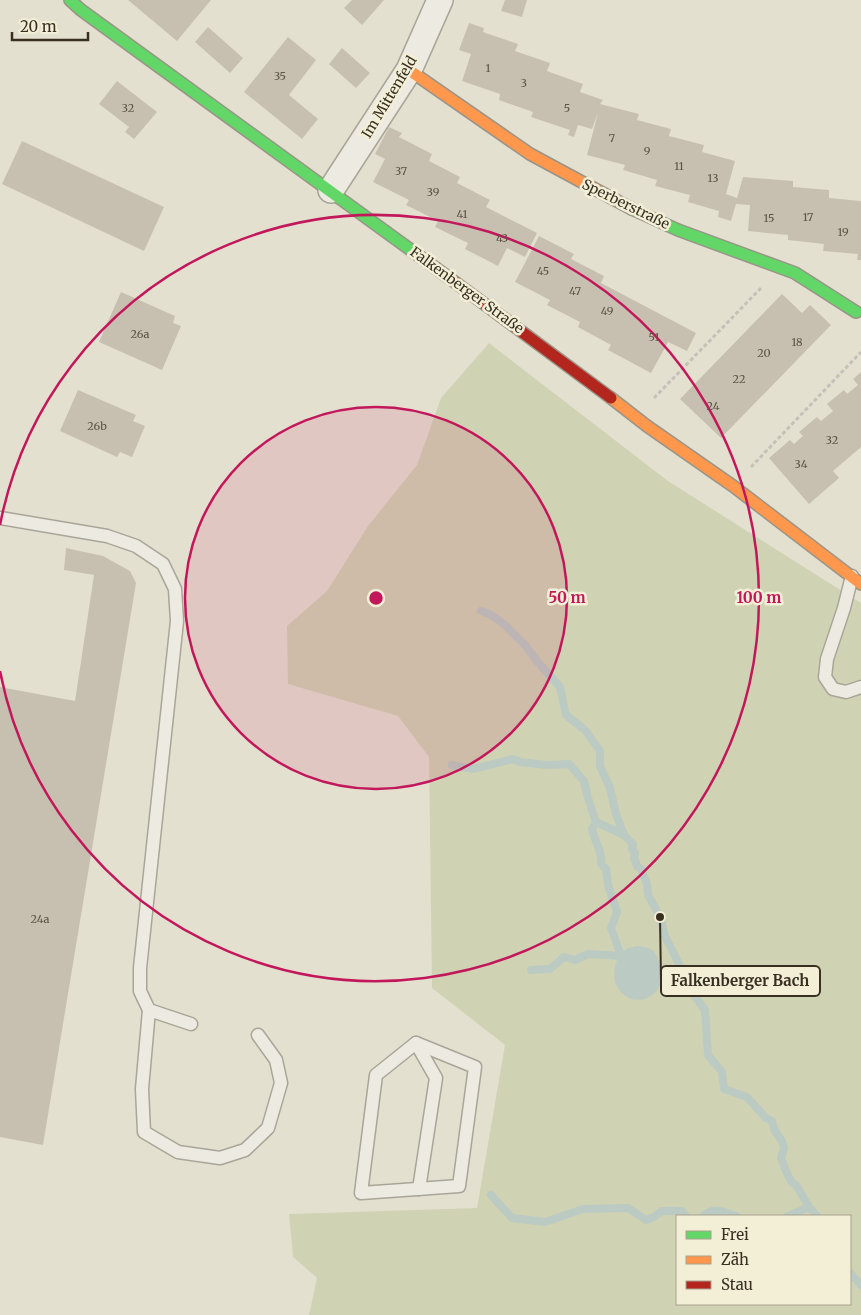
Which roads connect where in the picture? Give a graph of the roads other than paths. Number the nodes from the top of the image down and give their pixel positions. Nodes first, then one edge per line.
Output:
1 (70, 0) edge
2 (440, 0) edge
3 (409, 70) junction
4 (331, 190) junction
5 (856, 312) dead end
6 (0, 518) edge
7 (857, 580) edge
8 (861, 687) edge
9 (149, 1010) junction
10 (191, 1024) dead end
11 (258, 1035) dead end
12 (416, 1043) junction
13 (418, 1189) junction

1 - 4 street, Falkenberger Straße
2 - 3 street, Im Mittenfeld
3 - 4 street, Im Mittenfeld
3 - 5 street, Sperberstraße
4 - 7 street, Falkenberger Straße
6 - 9 lane
7 - 8 lane
9 - 10 lane
9 - 11 lane
12 - 13 lane
12 - 13 lane
12 - 13 lane

